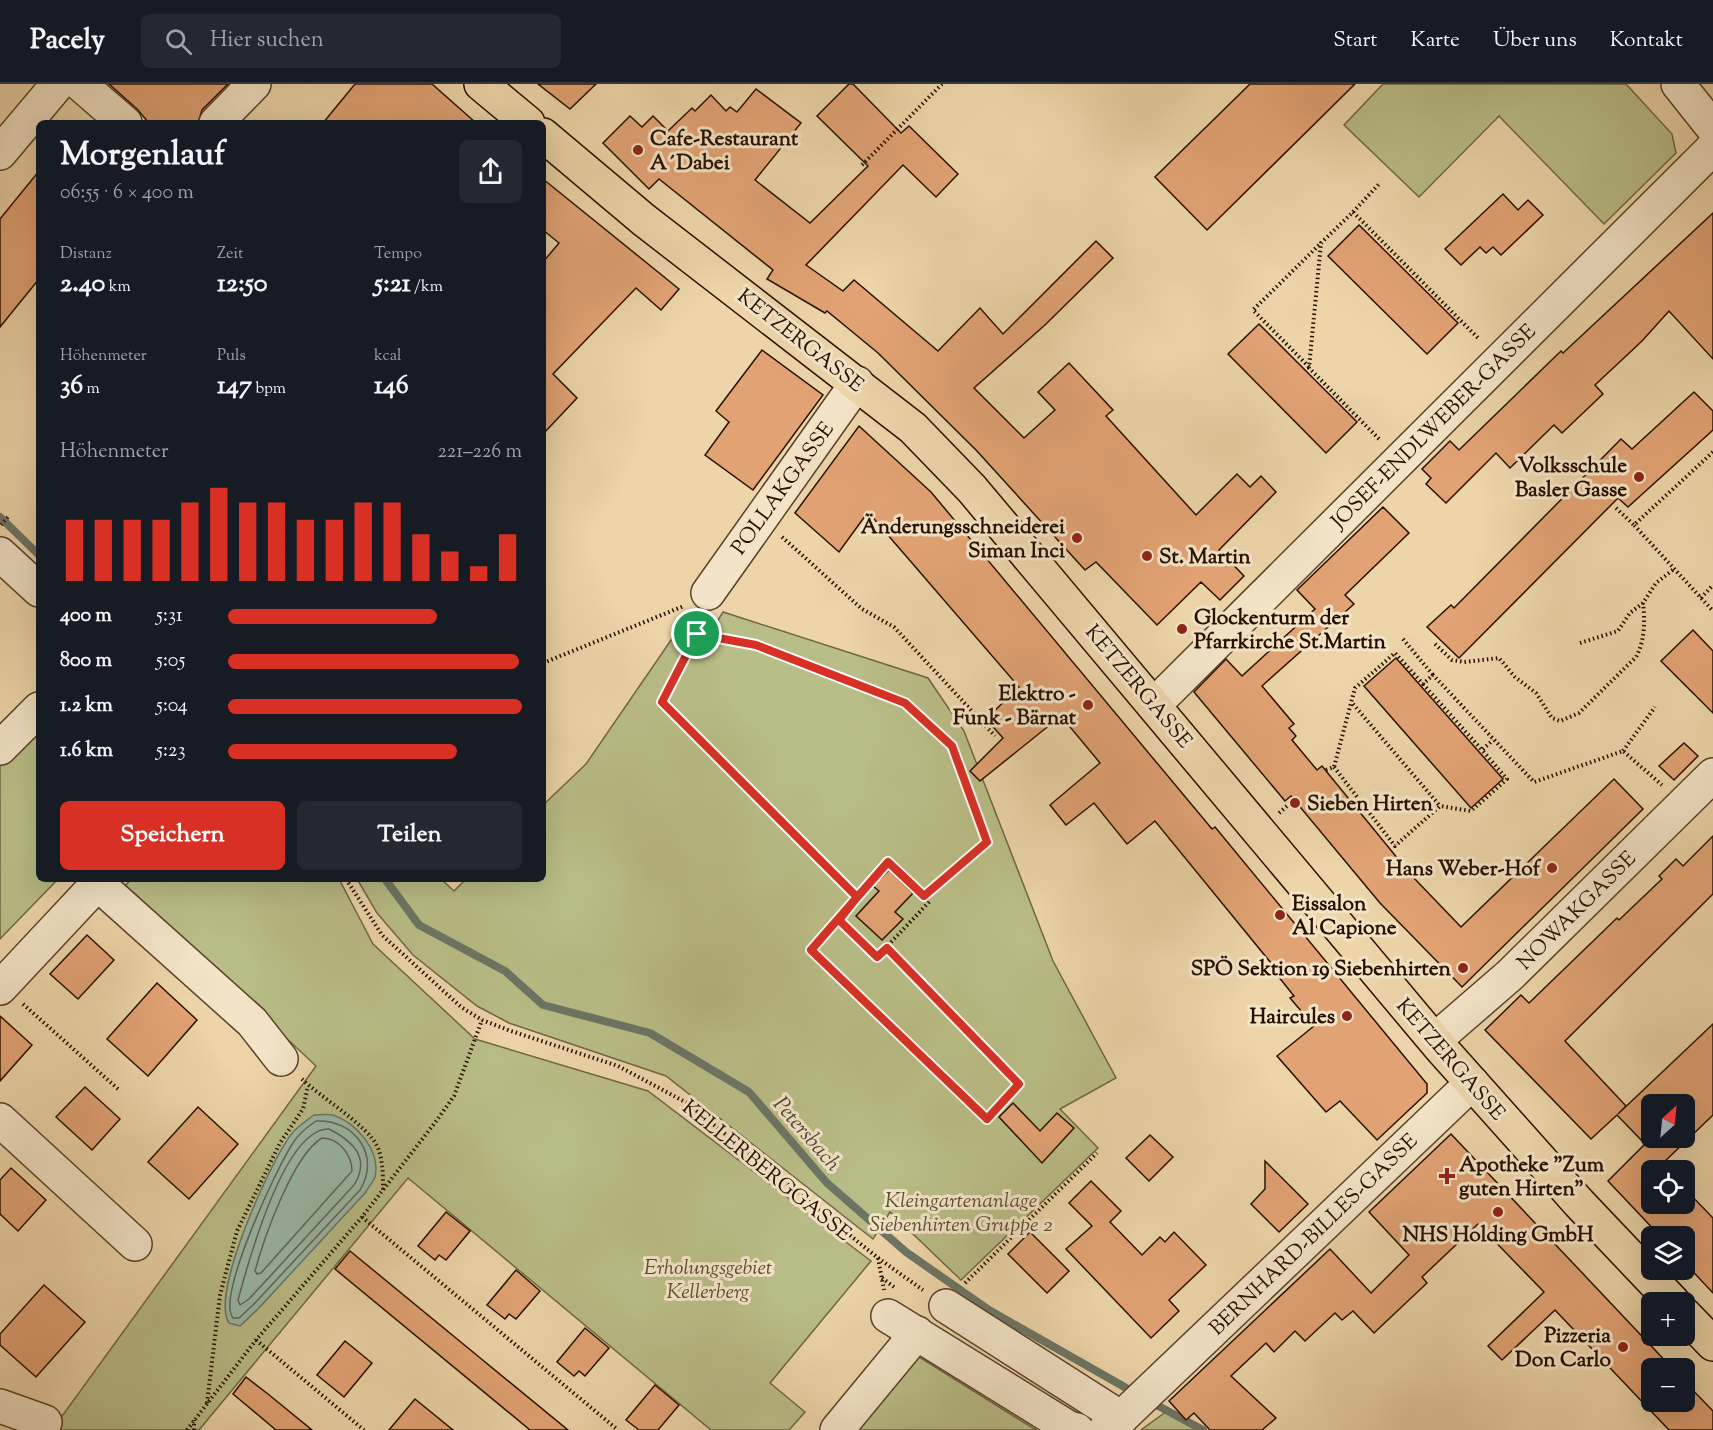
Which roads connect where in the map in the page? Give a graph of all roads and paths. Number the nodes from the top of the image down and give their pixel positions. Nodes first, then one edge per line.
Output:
1 (58, 84) edge
2 (80, 84) edge
3 (254, 84) edge
4 (481, 84) edge
5 (942, 84) edge
6 (1677, 84) edge
7 (122, 120) edge
8 (219, 120) edge
9 (524, 120) edge
10 (1713, 128) edge
11 (546, 138) edge
12 (1713, 148) edge
13 (0, 153) edge
14 (862, 165) dead end
15 (1380, 183) dead end
16 (1353, 212) junction
17 (1322, 243) junction
18 (1499, 359) junction
19 (1310, 368) junction
20 (857, 383) junction
21 (1713, 452) edge
22 (1398, 459) junction
23 (769, 506) junction
24 (1616, 507) dead end
25 (8, 517) dead end
26 (1634, 525) junction
27 (0, 526) edge
28 (0, 554) edge
29 (1674, 569) junction
30 (1713, 585) edge
31 (36, 587) edge
32 (708, 593) junction
33 (1701, 598) junction
34 (1643, 603) junction
35 (1713, 611) edge
36 (697, 634) junction
37 (1402, 639) dead end
38 (1580, 643) dead end
39 (1435, 644) dead end
40 (546, 662) edge
41 (1433, 675) junction
42 (1423, 684) junction
43 (1352, 703) junction
44 (1154, 705) junction
45 (1655, 707) dead end
46 (36, 712) edge
47 (995, 736) dead end
48 (1493, 740) junction
49 (0, 748) edge
50 (1482, 750) junction
51 (1623, 751) junction
52 (1334, 767) junction
53 (1326, 770) dead end
54 (1713, 775) edge
55 (1683, 804) junction
56 (1440, 806) junction
57 (99, 882) edge
58 (101, 882) edge
59 (348, 882) edge
60 (924, 896) junction
61 (857, 897) junction
62 (839, 920) junction
63 (887, 948) junction
64 (1, 986) edge
65 (482, 1020) junction
66 (1435, 1040) junction
67 (281, 1059) joint
68 (1472, 1083) junction
69 (308, 1086) junction
70 (118, 1089) dead end
71 (0, 1120) edge
72 (1097, 1153) dead end
73 (383, 1190) junction
74 (362, 1217) junction
75 (135, 1244) dead end
76 (878, 1258) junction
77 (1664, 1292) edge
78 (956, 1294) junction
79 (888, 1316) joint
80 (1695, 1325) edge
81 (917, 1333) junction
82 (256, 1340) junction
83 (1713, 1344) edge
84 (206, 1404) junction
85 (0, 1406) edge
86 (194, 1419) junction
87 (45, 1422) dead end
88 (1113, 1424) edge
89 (187, 1430) edge
90 (194, 1430) edge
91 (364, 1430) edge
92 (618, 1430) edge
93 (837, 1430) edge
94 (1077, 1430) edge

1 - 13 street
2 - 7 street
3 - 8 street
4 - 9 main road
5 - 14 path
6 - 10 street
11 - 20 main road, KETZERGASSE
12 - 18 street, JOSEF-ENDLWEBER-GASSE
15 - 16 path
16 - 17 path
16 - 18 path
17 - 19 path
17 - 19 path
18 - 22 street, JOSEF-ENDLWEBER-GASSE
19 - 22 path
20 - 23 street, POLLAKGASSE
20 - 44 main road, KETZERGASSE
21 - 26 path
22 - 44 street, JOSEF-ENDLWEBER-GASSE
23 - 32 street, POLLAKGASSE
23 - 47 path
24 - 26 path
25 - 27 path
26 - 29 path
28 - 31 street
29 - 33 path
29 - 34 path
30 - 33 path
32 - 36 path
32 - 40 path
33 - 35 path
34 - 38 path
34 - 39 path
36 - 60 path
36 - 61 path
37 - 41 path
41 - 42 path
41 - 48 path
42 - 43 path
42 - 50 path
43 - 52 path
43 - 56 path
44 - 66 main road, KETZERGASSE
45 - 51 path
46 - 49 street
48 - 50 path
48 - 51 path
50 - 56 path
51 - 55 path
52 - 53 path
52 - 56 path
54 - 55 street, NOWAKGASSE
55 - 66 street, NOWAKGASSE
57 - 64 street
58 - 67 street
59 - 65 path, KELLERBERGGASSE
60 - 61 path
60 - 63 path
61 - 62 path
62 - 63 path
62 - 63 path
64 - 70 path
65 - 73 path
65 - 76 path, KELLERBERGGASSE
66 - 68 main road, KETZERGASSE
67 - 69 path
68 - 77 main road, KETZERGASSE
68 - 88 street, BERNHARD-BILLES-GASSE
69 - 73 path
69 - 84 path
71 - 75 street
72 - 78 path
73 - 74 path
74 - 82 path
74 - 92 path
76 - 78 path, KELLERBERGGASSE
76 - 79 path
78 - 88 street
79 - 81 street
80 - 83 main road
81 - 93 street
81 - 94 street
82 - 84 path
82 - 91 path
84 - 86 path
85 - 87 street
86 - 89 path
86 - 90 path

